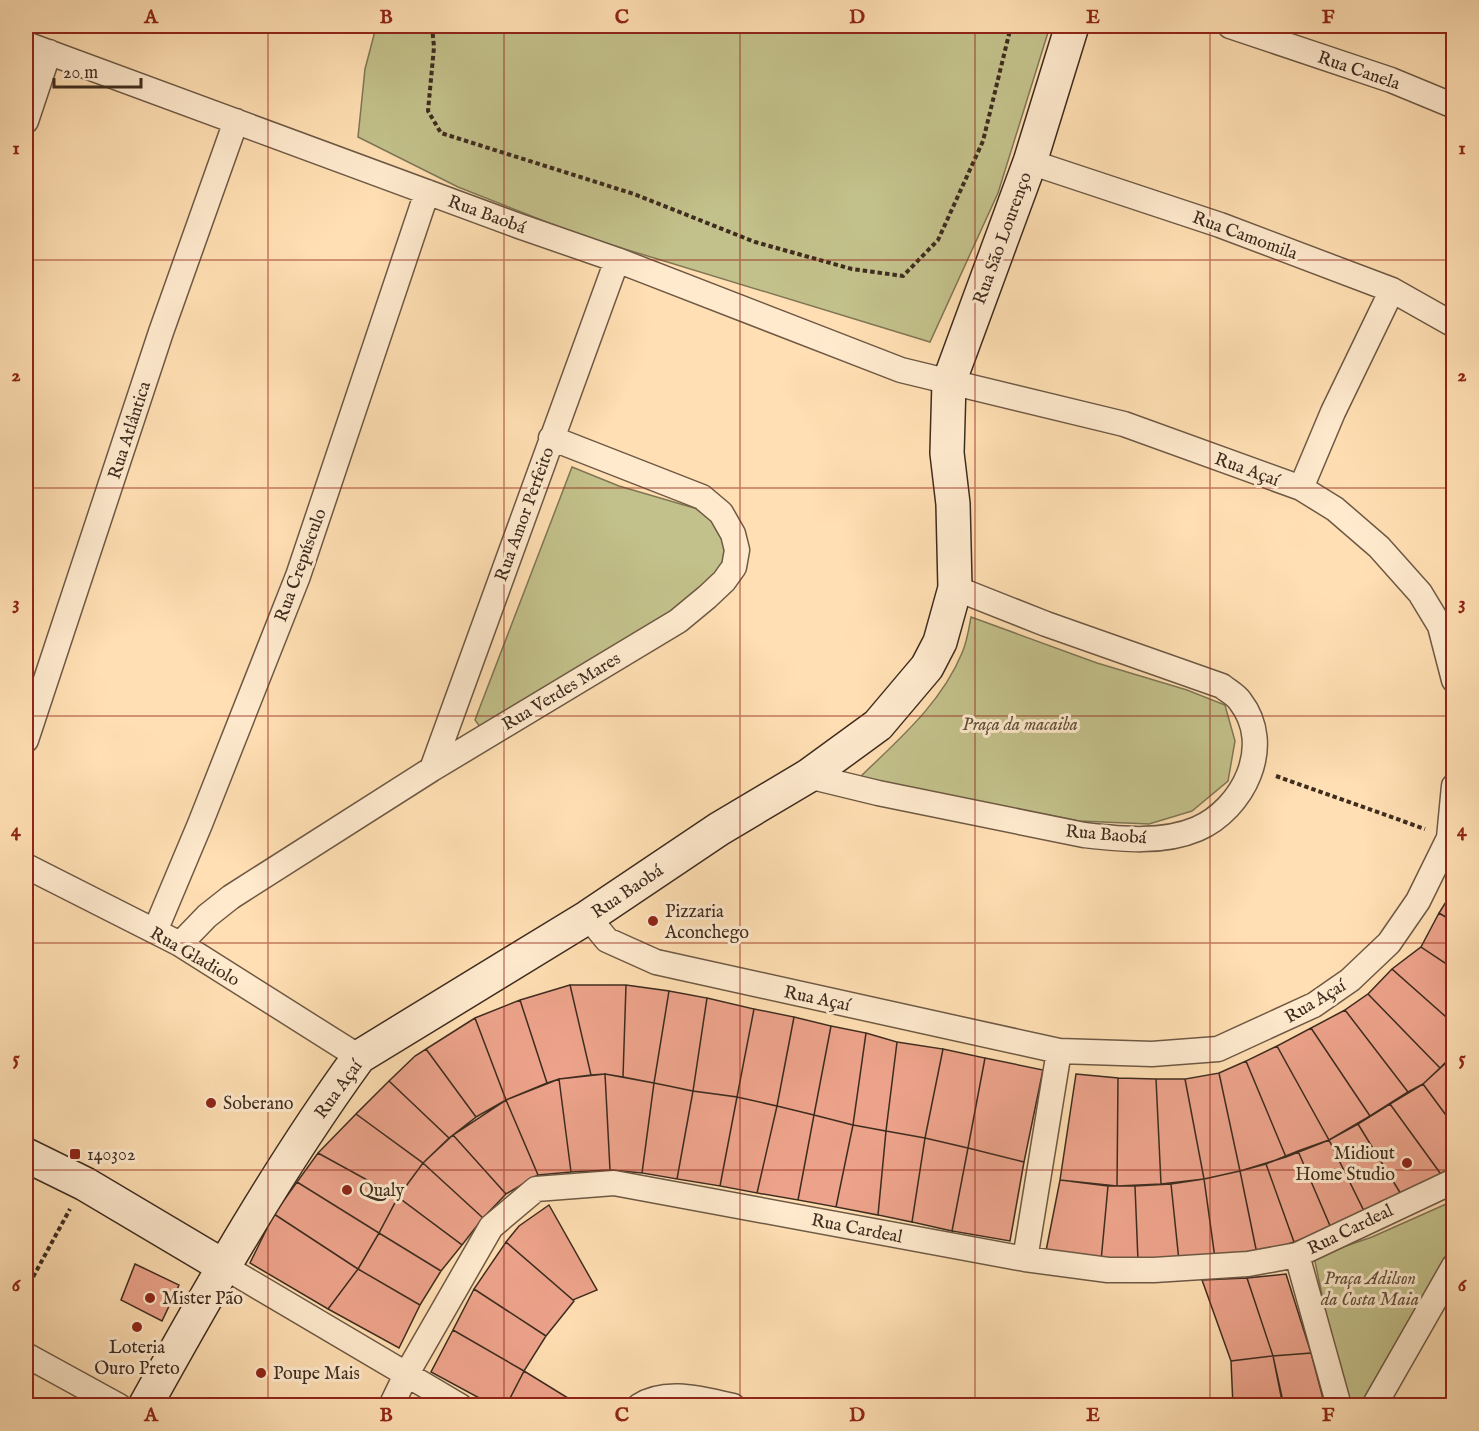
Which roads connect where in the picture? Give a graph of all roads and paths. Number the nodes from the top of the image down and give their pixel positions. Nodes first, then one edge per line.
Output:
1 (432, 26) edge
2 (1011, 26) edge
3 (1072, 26) edge
4 (1230, 26) edge
5 (26, 44) edge
6 (49, 52) junction
7 (1454, 106) edge
8 (26, 121) edge
9 (236, 121) junction
10 (1030, 162) junction
11 (427, 192) junction
12 (617, 260) junction
13 (1392, 290) junction
14 (1454, 325) edge
15 (949, 382) junction
16 (551, 438) junction
17 (947, 453) joint
18 (1301, 488) junction
19 (955, 588) junction
20 (1454, 680) edge
21 (26, 740) edge
22 (1252, 768) junction
23 (432, 769) junction
24 (808, 776) junction
25 (1454, 786) edge
26 (1449, 838) junction
27 (26, 866) edge
28 (588, 917) junction
29 (154, 932) junction
30 (180, 944) junction
31 (507, 967) joint
32 (1059, 1051) junction
33 (358, 1057) junction
34 (26, 1155) edge
35 (1454, 1181) edge
36 (85, 1184) junction
37 (1297, 1255) junction
38 (1025, 1259) junction
39 (223, 1266) junction
40 (1454, 1266) edge
41 (26, 1290) edge
42 (26, 1356) edge
43 (406, 1375) junction
44 (119, 1406) edge
45 (145, 1406) edge
46 (391, 1406) edge
47 (460, 1406) edge
48 (639, 1406) edge
49 (733, 1406) edge
50 (1339, 1406) edge
51 (1374, 1406) edge

1 - 2 path
3 - 10 street, Rua São Lourenço
4 - 7 street, Rua Canela
5 - 6 street, Rua Baobá
6 - 8 street
6 - 9 street, Rua Baobá
9 - 11 street, Rua Baobá
9 - 21 street, Rua Atlântica
10 - 13 street, Rua Camomila
10 - 15 street, Rua São Lourenço
11 - 12 street, Rua Baobá
11 - 29 street, Rua Crepúsculo
12 - 15 street, Rua Baobá
12 - 16 street, Rua Amor Perfeito
13 - 14 street, Rua Camomila
13 - 18 street
15 - 17 street, Rua São Lourenço
15 - 18 street, Rua Açaí
16 - 23 street, Rua Amor Perfeito
16 - 23 street, Rua Verdes Mares
17 - 19 street, Rua Baobá
18 - 20 street, Rua Açaí
19 - 22 street, Rua Baobá
19 - 24 street, Rua Baobá
22 - 24 street, Rua Baobá
22 - 26 path
23 - 30 street, Rua Verdes Mares
24 - 28 street, Rua Baobá
25 - 26 street, Rua Açaí
26 - 32 street, Rua Açaí
27 - 29 street, Rua Gladiolo
28 - 31 street, Rua Baobá
28 - 32 street, Rua Açaí
29 - 30 street, Rua Gladiolo
30 - 33 street, Rua Gladiolo
31 - 33 street, Rua Açaí
32 - 38 street
33 - 39 street, Rua Açaí
34 - 36 street
35 - 37 street, Rua Cardeal
36 - 39 street
36 - 41 path
37 - 38 street, Rua Cardeal
37 - 50 street
38 - 43 street, Rua Cardeal
39 - 43 street
39 - 45 street, Rua Açaí
40 - 51 street
42 - 44 street
43 - 46 street, Rua Cardeal
43 - 47 street
48 - 49 street

